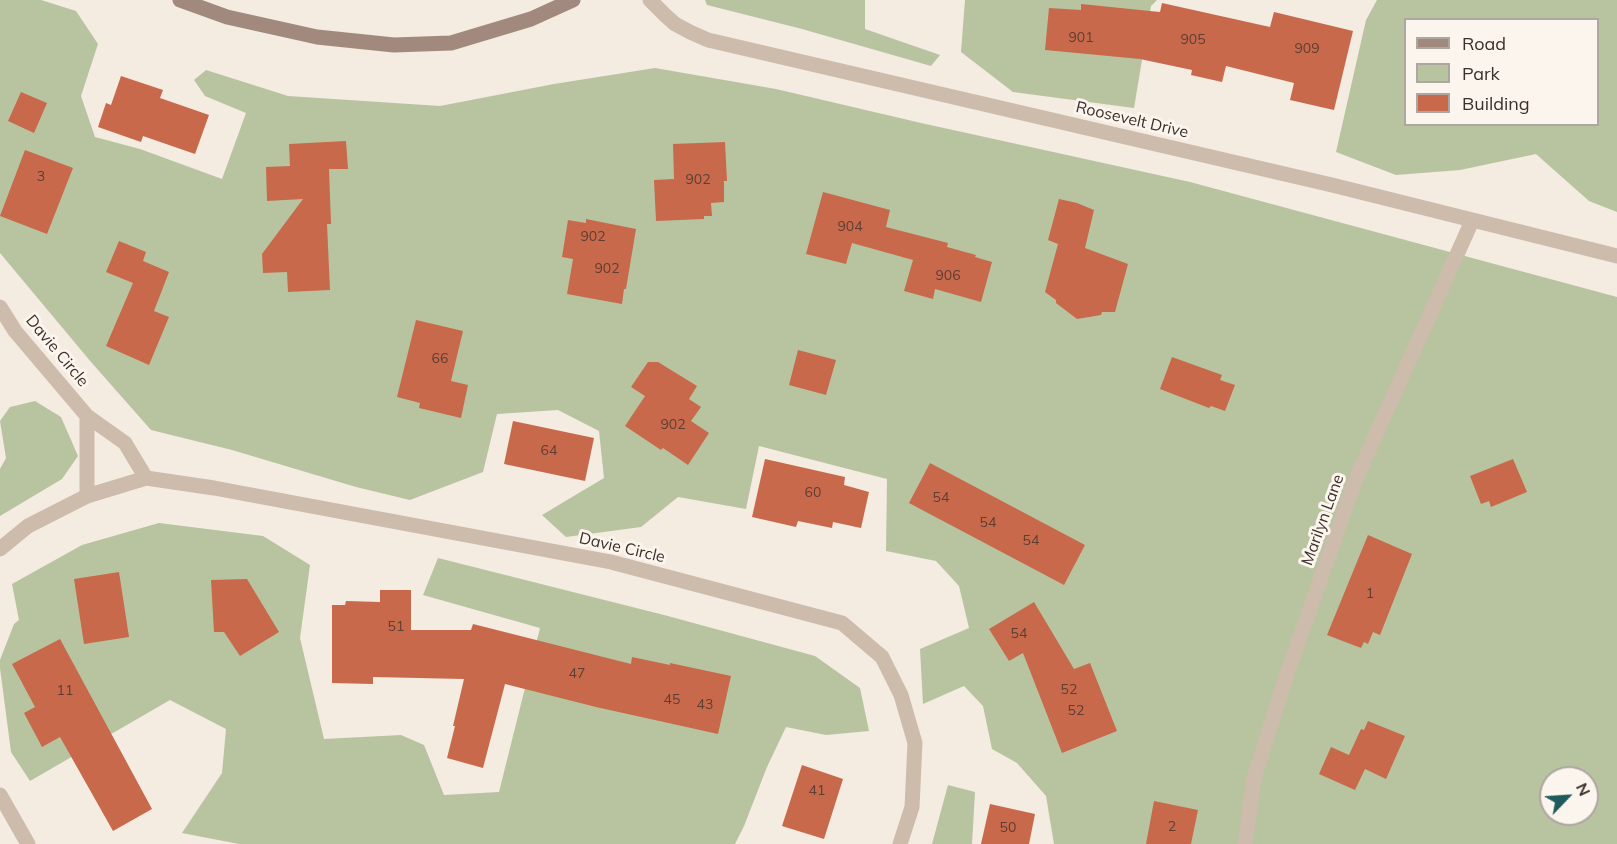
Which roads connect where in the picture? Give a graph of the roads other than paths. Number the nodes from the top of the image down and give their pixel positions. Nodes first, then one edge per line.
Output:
1 (180, 0) edge
2 (573, 0) edge
3 (650, 0) edge
4 (1472, 221) junction
5 (1617, 256) edge
6 (0, 307) edge
7 (87, 416) junction
8 (146, 478) junction
9 (87, 496) junction
10 (0, 549) edge
11 (0, 795) edge
12 (28, 844) edge
13 (900, 844) edge
14 (1245, 844) edge

1 - 2 main road
3 - 4 street, Roosevelt Drive
4 - 5 street, Roosevelt Drive
4 - 14 street, Marilyn Lane
6 - 7 street, Davie Circle
7 - 8 street, Davie Circle
7 - 9 street
8 - 9 street, Davie Circle
8 - 13 street, Davie Circle
9 - 10 street, Davie Circle
11 - 12 street

